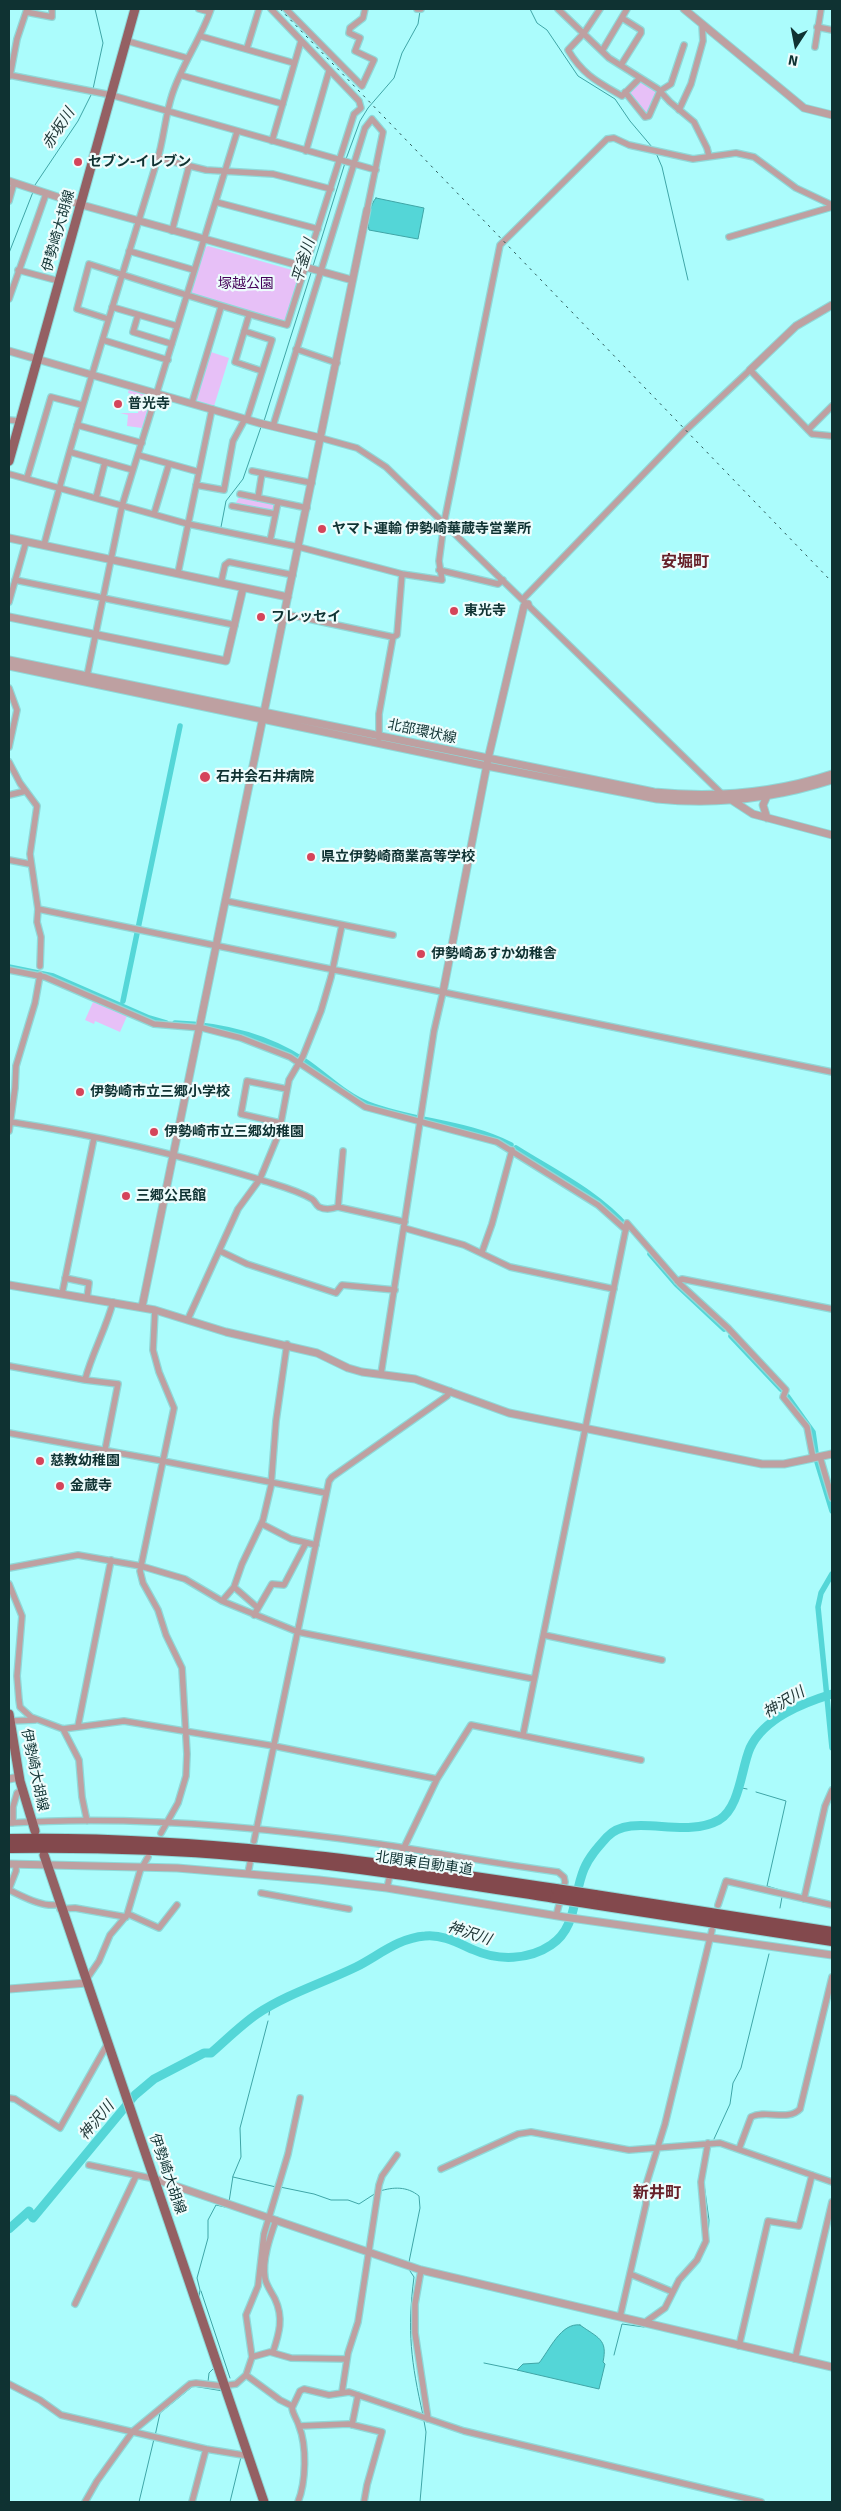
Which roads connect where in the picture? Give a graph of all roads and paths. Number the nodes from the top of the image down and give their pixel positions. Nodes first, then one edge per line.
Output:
1 (52, 9) edge
2 (135, 9) edge
3 (199, 9) edge
4 (259, 9) edge
5 (270, 9) edge
6 (286, 9) edge
7 (365, 9) edge
8 (558, 9) edge
9 (600, 9) edge
10 (628, 9) edge
11 (684, 9) edge
12 (821, 9) edge
13 (26, 10) edge
14 (210, 10) edge
15 (622, 18) junction
16 (702, 24) junction
17 (817, 27) junction
18 (832, 30) edge
19 (584, 33) junction
20 (200, 36) junction
21 (127, 41) junction
22 (301, 41) junction
23 (684, 45) dead end
24 (815, 47) dead end
25 (247, 48) junction
26 (602, 51) junction
27 (187, 58) junction
28 (294, 63) junction
29 (620, 65) junction
30 (328, 71) junction
31 (180, 75) junction
32 (9, 76) edge
33 (640, 78) junction
34 (660, 91) junction
35 (625, 92) junction
36 (107, 94) junction
37 (283, 104) junction
38 (679, 110) junction
39 (168, 112) junction
40 (832, 115) edge
41 (237, 132) junction
42 (272, 141) junction
43 (306, 151) junction
44 (709, 156) junction
45 (158, 158) junction
46 (340, 160) junction
47 (354, 163) junction
48 (189, 166) junction
49 (226, 170) junction
50 (376, 170) junction
51 (12, 182) edge
52 (330, 188) junction
53 (46, 194) junction
54 (9, 201) edge
55 (216, 202) junction
56 (82, 205) junction
57 (832, 206) edge
58 (367, 210) joint
59 (138, 221) junction
60 (318, 229) junction
61 (172, 231) junction
62 (729, 238) dead end
63 (204, 240) junction
64 (129, 251) junction
65 (307, 267) junction
66 (18, 270) junction
67 (194, 270) junction
68 (319, 270) junction
69 (121, 274) junction
70 (352, 280) junction
71 (59, 281) junction
72 (187, 293) junction
73 (9, 299) edge
74 (832, 305) edge
75 (221, 307) junction
76 (112, 308) junction
77 (249, 314) junction
78 (138, 315) junction
79 (108, 319) junction
80 (178, 326) junction
81 (244, 331) junction
82 (102, 340) junction
83 (172, 344) junction
84 (296, 349) junction
85 (9, 351) edge
86 (38, 359) junction
87 (168, 360) junction
88 (337, 363) junction
89 (750, 370) junction
90 (262, 371) junction
91 (91, 375) junction
92 (157, 394) junction
93 (192, 403) junction
94 (82, 405) junction
95 (832, 406) edge
96 (212, 408) junction
97 (246, 419) junction
98 (9, 420) edge
99 (20, 421) junction
100 (77, 425) junction
101 (271, 426) junction
102 (808, 430) junction
103 (832, 436) edge
104 (321, 438) junction
105 (142, 443) junction
106 (70, 452) junction
107 (138, 455) junction
108 (9, 461) edge
109 (105, 462) junction
110 (168, 464) junction
111 (133, 470) junction
112 (252, 471) dead end
113 (199, 472) junction
114 (262, 473) junction
115 (9, 474) edge
116 (27, 478) junction
117 (312, 482) junction
118 (196, 485) junction
119 (59, 487) junction
120 (240, 494) dead end
121 (96, 498) junction
122 (258, 498) junction
123 (278, 502) junction
124 (122, 506) junction
125 (232, 506) dead end
126 (307, 508) junction
127 (154, 514) junction
128 (275, 514) junction
129 (444, 523) junction
130 (188, 524) junction
131 (9, 538) edge
132 (270, 541) junction
133 (26, 542) junction
134 (44, 545) junction
135 (299, 547) junction
136 (111, 560) junction
137 (439, 570) junction
138 (178, 574) junction
139 (402, 574) junction
140 (293, 575) junction
141 (15, 580) junction
142 (503, 580) junction
143 (221, 583) junction
144 (243, 588) junction
145 (288, 597) junction
146 (103, 598) junction
147 (9, 602) edge
148 (525, 602) junction
149 (285, 614) junction
150 (9, 617) edge
151 (236, 625) junction
152 (96, 635) junction
153 (393, 637) junction
154 (9, 660) edge
155 (9, 666) edge
156 (87, 676) junction
157 (9, 688) edge
158 (264, 715) junction
159 (378, 739) junction
160 (9, 746) edge
161 (9, 762) edge
162 (488, 763) junction
163 (832, 774) edge
164 (832, 780) edge
165 (26, 791) junction
166 (722, 794) junction
167 (9, 795) edge
168 (767, 796) junction
169 (730, 799) junction
170 (767, 818) junction
171 (832, 835) edge
172 (9, 860) edge
173 (30, 864) junction
174 (226, 901) junction
175 (38, 909) junction
176 (342, 925) junction
177 (393, 935) dead end
178 (216, 946) junction
179 (40, 966) dead end
180 (9, 970) edge
181 (333, 970) junction
182 (40, 975) junction
183 (443, 992) junction
184 (199, 1025) junction
185 (299, 1062) junction
186 (12, 1065) edge
187 (832, 1072) edge
188 (287, 1089) junction
189 (11, 1122) junction
190 (420, 1122) junction
191 (280, 1123) junction
192 (9, 1131) edge
193 (94, 1138) junction
194 (512, 1150) junction
195 (343, 1151) dead end
196 (172, 1154) junction
197 (260, 1179) junction
198 (338, 1207) junction
199 (404, 1225) junction
200 (626, 1228) junction
201 (220, 1251) junction
202 (482, 1252) junction
203 (65, 1278) junction
204 (677, 1281) junction
205 (9, 1285) edge
206 (614, 1289) junction
207 (395, 1290) junction
208 (62, 1294) junction
209 (87, 1298) junction
210 (113, 1302) junction
211 (142, 1307) junction
212 (832, 1309) edge
213 (155, 1310) junction
214 (188, 1319) junction
215 (287, 1344) junction
216 (9, 1366) edge
217 (381, 1374) junction
218 (86, 1380) junction
219 (450, 1391) junction
220 (585, 1430) junction
221 (9, 1433) edge
222 (105, 1450) junction
223 (832, 1454) edge
224 (820, 1457) junction
225 (812, 1458) junction
226 (163, 1461) junction
227 (271, 1483) junction
228 (326, 1494) junction
229 (832, 1498) edge
230 (262, 1524) junction
231 (306, 1543) junction
232 (316, 1545) junction
233 (110, 1560) junction
234 (141, 1566) junction
235 (9, 1568) edge
236 (9, 1584) edge
237 (234, 1587) junction
238 (222, 1601) junction
239 (258, 1608) junction
240 (254, 1614) junction
241 (298, 1632) junction
242 (544, 1635) junction
243 (662, 1660) dead end
244 (534, 1679) junction
245 (9, 1718) edge
246 (38, 1720) junction
247 (78, 1726) junction
248 (63, 1730) junction
249 (186, 1731) junction
250 (522, 1735) junction
251 (11, 1742) edge
252 (274, 1746) junction
253 (641, 1760) dead end
254 (19, 1777) junction
255 (9, 1778) edge
256 (437, 1778) junction
257 (22, 1790) junction
258 (832, 1790) edge
259 (31, 1821) junction
260 (87, 1821) junction
261 (11, 1823) edge
262 (166, 1823) junction
263 (257, 1830) junction
264 (35, 1831) dead end
265 (161, 1833) dead end
266 (9, 1839) edge
267 (254, 1841) dead end
268 (9, 1848) edge
269 (403, 1848) junction
270 (44, 1855) dead end
271 (148, 1856) dead end
272 (398, 1860) dead end
273 (13, 1864) edge
274 (250, 1864) dead end
275 (47, 1866) junction
276 (143, 1866) junction
277 (248, 1873) junction
278 (389, 1879) dead end
279 (387, 1888) junction
280 (9, 1890) edge
281 (261, 1893) dead end
282 (555, 1893) junction
283 (804, 1899) junction
284 (594, 1900) junction
285 (177, 1905) dead end
286 (832, 1905) edge
287 (60, 1906) junction
288 (718, 1906) dead end
289 (349, 1909) dead end
290 (127, 1916) junction
291 (560, 1917) junction
292 (712, 1930) dead end
293 (832, 1932) edge
294 (710, 1938) junction
295 (832, 1940) edge
296 (832, 1955) edge
297 (832, 1977) edge
298 (86, 1982) junction
299 (9, 1989) edge
300 (108, 2044) junction
301 (9, 2098) edge
302 (300, 2098) dead end
303 (708, 2143) junction
304 (655, 2149) junction
305 (739, 2149) junction
306 (397, 2155) dead end
307 (89, 2165) dead end
308 (441, 2169) dead end
309 (812, 2175) junction
310 (136, 2176) junction
311 (155, 2179) junction
312 (832, 2182) edge
313 (832, 2202) edge
314 (273, 2219) junction
315 (370, 2254) junction
316 (421, 2270) junction
317 (630, 2274) junction
318 (672, 2292) junction
319 (76, 2304) dead end
320 (620, 2317) junction
321 (644, 2323) junction
322 (739, 2346) junction
323 (273, 2352) junction
324 (252, 2357) junction
325 (347, 2359) junction
326 (795, 2359) junction
327 (832, 2367) edge
328 (246, 2375) junction
329 (9, 2384) edge
330 (224, 2386) junction
331 (342, 2392) junction
332 (358, 2395) junction
333 (292, 2406) junction
334 (428, 2419) junction
335 (352, 2425) junction
336 (300, 2426) junction
337 (133, 2431) junction
338 (206, 2449) junction
339 (248, 2456) junction
340 (85, 2502) edge
341 (192, 2502) edge
342 (264, 2502) edge
343 (298, 2502) edge
344 (364, 2502) edge
345 (761, 2502) edge

1 - 13 street
2 - 21 main road, 伊勢崎大胡線
3 - 14 street
4 - 25 street
5 - 22 street
6 - 7 street
8 - 19 street
9 - 19 street
10 - 15 street
11 - 16 street
12 - 17 street
13 - 32 street
14 - 20 street
15 - 26 street
15 - 29 street
16 - 38 street
16 - 40 street
17 - 18 street
17 - 24 street
19 - 26 street
19 - 35 street
20 - 25 street
20 - 27 street
21 - 27 street
21 - 36 main road, 伊勢崎大胡線
22 - 28 street
22 - 30 street
23 - 34 street
25 - 28 street
26 - 29 street
27 - 31 street
28 - 37 street
29 - 33 street
30 - 43 street
30 - 46 street
31 - 37 street
31 - 39 street
32 - 36 street
33 - 34 street
33 - 35 street
34 - 35 street
34 - 38 street
36 - 39 street
36 - 56 main road, 伊勢崎大胡線
37 - 42 street
38 - 44 street
39 - 41 street
39 - 45 street
41 - 42 street
41 - 49 street
42 - 43 street
43 - 46 street
44 - 57 street
44 - 129 street
45 - 48 street
45 - 59 street
46 - 47 street
46 - 52 street
47 - 50 street
47 - 50 street
47 - 68 street
48 - 49 street
48 - 61 street
49 - 52 street
49 - 55 street
50 - 58 street
51 - 53 street
51 - 54 street
52 - 60 street
53 - 56 street
53 - 66 street
55 - 60 street
55 - 63 street
56 - 59 street
56 - 71 main road, 伊勢崎大胡線
57 - 62 street
58 - 70 street
59 - 61 street
59 - 64 street
60 - 65 street
61 - 63 street
63 - 65 street
63 - 67 street
64 - 67 street
64 - 69 street
65 - 68 street
65 - 77 street
66 - 71 street
66 - 73 street
67 - 72 street
68 - 70 street
68 - 84 street
69 - 72 street
69 - 76 street
69 - 79 street
70 - 88 street
71 - 86 main road, 伊勢崎大胡線
72 - 75 street
72 - 80 street
74 - 89 street
75 - 77 street
75 - 93 street
76 - 78 street
76 - 79 street
77 - 81 street
78 - 80 street
78 - 83 street
79 - 82 street
80 - 83 street
81 - 90 street
81 - 90 street
82 - 87 street
82 - 91 street
83 - 87 street
84 - 88 street
84 - 101 street
85 - 86 street
86 - 91 street
86 - 99 main road, 伊勢崎大胡線
87 - 92 street
88 - 104 street
89 - 102 street
89 - 148 street
90 - 97 street
91 - 92 street
91 - 94 street
92 - 93 street
92 - 105 street
93 - 96 street
94 - 100 street
94 - 116 street
95 - 102 street
96 - 97 street
96 - 113 street
97 - 101 street
97 - 118 street
98 - 99 street
99 - 108 main road, 伊勢崎大胡線
100 - 105 street
100 - 106 street
101 - 104 street
102 - 103 street
104 - 117 street
104 - 129 street
105 - 107 street
106 - 109 street
106 - 119 street
107 - 110 street
107 - 111 street
109 - 111 street
109 - 121 street
110 - 113 street
110 - 127 street
111 - 124 street
112 - 114 street
113 - 118 street
114 - 117 street
114 - 122 street
115 - 116 street
116 - 119 street
117 - 126 street
118 - 130 street
119 - 121 street
119 - 134 street
120 - 122 street
121 - 124 street
122 - 123 street
123 - 126 street
123 - 128 street
124 - 127 street
124 - 136 street
125 - 128 street
126 - 135 street
127 - 130 street
128 - 132 street
129 - 137 street
129 - 142 street
130 - 132 street
130 - 138 street
131 - 133 street
132 - 135 street
133 - 134 street
133 - 141 street
134 - 136 street
135 - 139 street
135 - 140 street
136 - 138 street
136 - 146 street
137 - 139 street
137 - 142 street
138 - 143 street
139 - 153 street
140 - 143 street
140 - 145 street
141 - 146 street
141 - 147 street
142 - 148 street
143 - 144 street
144 - 145 street
144 - 151 street
145 - 149 street
146 - 151 street
146 - 152 street
148 - 162 street
148 - 166 street
149 - 153 street
149 - 158 street
150 - 152 street
151 - 152 street
152 - 156 street
153 - 159 street
154 - 156 street, 北部環状線
155 - 158 street, 北部環状線
156 - 158 street, 北部環状線
157 - 160 street
158 - 159 street, 北部環状線
158 - 174 street
159 - 162 street, 北部環状線
161 - 165 street
162 - 166 street, 北部環状線
162 - 169 street, 北部環状線
162 - 183 street
163 - 166 street, 北部環状線
164 - 168 street, 北部環状線
165 - 167 street
165 - 173 street
166 - 169 street
168 - 169 street, 北部環状線
168 - 170 street
169 - 170 street
170 - 171 street
172 - 173 street
173 - 175 street
174 - 176 street
174 - 178 street
175 - 178 street
175 - 179 street
176 - 177 street
176 - 181 street
178 - 181 street
178 - 184 street
180 - 182 street
181 - 183 street
181 - 185 street
182 - 184 street
182 - 186 street
183 - 187 street
183 - 190 street
184 - 185 street
184 - 196 street
185 - 188 street
185 - 190 street
186 - 189 street
188 - 191 street
188 - 191 street
189 - 192 street
189 - 193 street
190 - 194 street
190 - 199 street
191 - 197 street
193 - 196 street
193 - 203 street
194 - 200 street
194 - 202 street
195 - 198 street
196 - 197 street
196 - 211 street
197 - 198 street
197 - 201 street
198 - 199 street
199 - 202 street
199 - 207 street
200 - 204 street
200 - 206 street
201 - 207 street
201 - 214 street
202 - 206 street
203 - 208 street
203 - 209 street
204 - 212 street
204 - 225 street
205 - 208 street
206 - 220 street
207 - 217 street
208 - 209 street
209 - 210 street
210 - 211 street
210 - 218 street
211 - 213 street
213 - 214 street
213 - 226 street
214 - 215 street
215 - 217 street
215 - 227 street
216 - 218 street
217 - 219 street
218 - 222 street
219 - 220 street
219 - 228 street
220 - 225 street
220 - 242 street
221 - 222 street
222 - 226 street
223 - 224 street
224 - 225 street
224 - 229 street
226 - 227 street
226 - 234 street
227 - 228 street
227 - 230 street
228 - 232 street
230 - 231 street
230 - 237 street
231 - 232 street
231 - 239 street
232 - 241 street
233 - 234 street
233 - 235 street
233 - 247 street
234 - 238 street
234 - 249 street
236 - 246 street
237 - 238 street
237 - 239 street
238 - 240 street
239 - 240 street
240 - 241 street
241 - 244 street
241 - 252 street
242 - 243 street
242 - 244 street
244 - 250 street
245 - 246 street
245 - 251 main road, 伊勢崎大胡線
246 - 248 street
247 - 248 street
247 - 249 street
248 - 260 street
249 - 252 street
249 - 262 street
250 - 253 street
250 - 256 street
251 - 254 main road, 伊勢崎大胡線
252 - 256 street
252 - 263 street
254 - 255 street
254 - 257 main road, 伊勢崎大胡線
256 - 269 street
257 - 259 main road, 伊勢崎大胡線
257 - 261 street
258 - 283 street
259 - 260 street
259 - 261 street
259 - 264 main road, 伊勢崎大胡線
260 - 262 street
262 - 263 street
262 - 265 street
263 - 267 street
263 - 269 street
266 - 282 highway, 北関東自動車道
268 - 282 highway, 北関東自動車道
269 - 272 street
269 - 291 street
270 - 275 main road, 伊勢崎大胡線
271 - 276 street
273 - 275 street
273 - 280 street
274 - 277 street
275 - 276 street
275 - 287 main road, 伊勢崎大胡線
276 - 277 street
276 - 290 street
277 - 279 street
278 - 279 street
279 - 291 street
280 - 287 street
281 - 289 street
282 - 284 highway, 北関東自動車道, bridge
283 - 286 street
283 - 288 street
284 - 293 highway, 北関東自動車道
284 - 295 highway, 北関東自動車道
285 - 290 street
287 - 290 street
287 - 298 main road, 伊勢崎大胡線
290 - 298 street
291 - 294 street
292 - 294 street
294 - 296 street
294 - 304 street
297 - 305 street
298 - 299 street
298 - 300 main road, 伊勢崎大胡線
300 - 301 street
300 - 311 main road, 伊勢崎大胡線
302 - 314 street
303 - 304 street
303 - 305 street
303 - 318 street
304 - 308 street
304 - 317 street
305 - 309 street
306 - 315 street
307 - 310 street
309 - 312 street
309 - 322 street
310 - 311 street
310 - 319 street
311 - 314 street
311 - 330 main road, 伊勢崎大胡線
313 - 326 street
314 - 315 street
314 - 323 street
314 - 324 street
315 - 316 street
315 - 325 street
316 - 320 street
316 - 334 street
317 - 318 street
317 - 320 street
318 - 321 street
320 - 321 street
321 - 322 street
322 - 326 street
323 - 324 street
323 - 325 street
324 - 328 street
325 - 331 street
326 - 327 street
328 - 330 street
328 - 333 street
329 - 337 street
330 - 337 street
330 - 339 main road, 伊勢崎大胡線
331 - 332 street
331 - 333 street
332 - 334 street
332 - 335 street
333 - 336 street
334 - 345 street
335 - 336 street
335 - 344 street
336 - 343 street
337 - 338 street
337 - 340 street
338 - 339 street
338 - 341 street
339 - 342 main road, 伊勢崎大胡線

